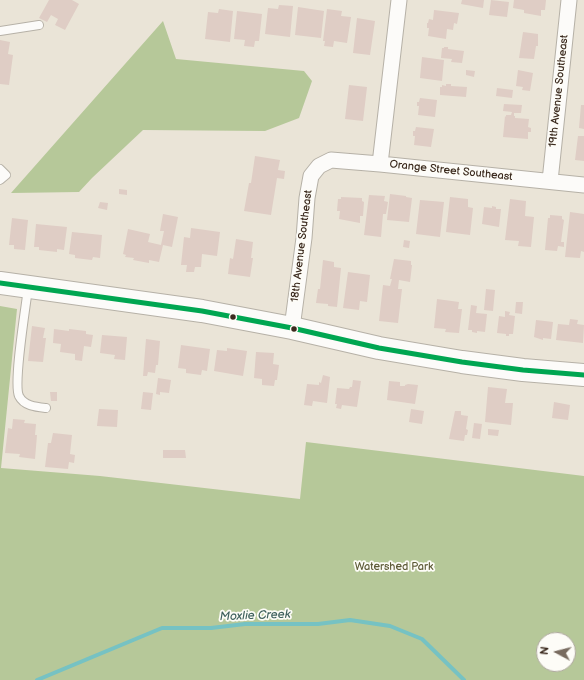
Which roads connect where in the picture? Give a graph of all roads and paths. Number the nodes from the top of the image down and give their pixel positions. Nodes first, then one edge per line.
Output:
1 (399, 0) edge
2 (569, 0) edge
3 (39, 25) dead end
4 (0, 31) edge
5 (380, 164) junction
6 (319, 166) joint
7 (0, 169) edge
8 (0, 180) edge
9 (550, 181) junction
10 (584, 185) edge
11 (0, 284) edge
12 (28, 287) junction
13 (292, 328) junction
14 (584, 375) edge
15 (46, 408) dead end

1 - 5 street
2 - 9 street, 19th Avenue Southeast
3 - 4 lane
5 - 6 street, Orange Street Southeast
5 - 9 street, Orange Street Southeast
6 - 13 street, 18th Avenue Southeast
7 - 8 lane
9 - 10 street, Orange Street Southeast
11 - 12 street
12 - 13 street
12 - 15 lane
13 - 14 street

